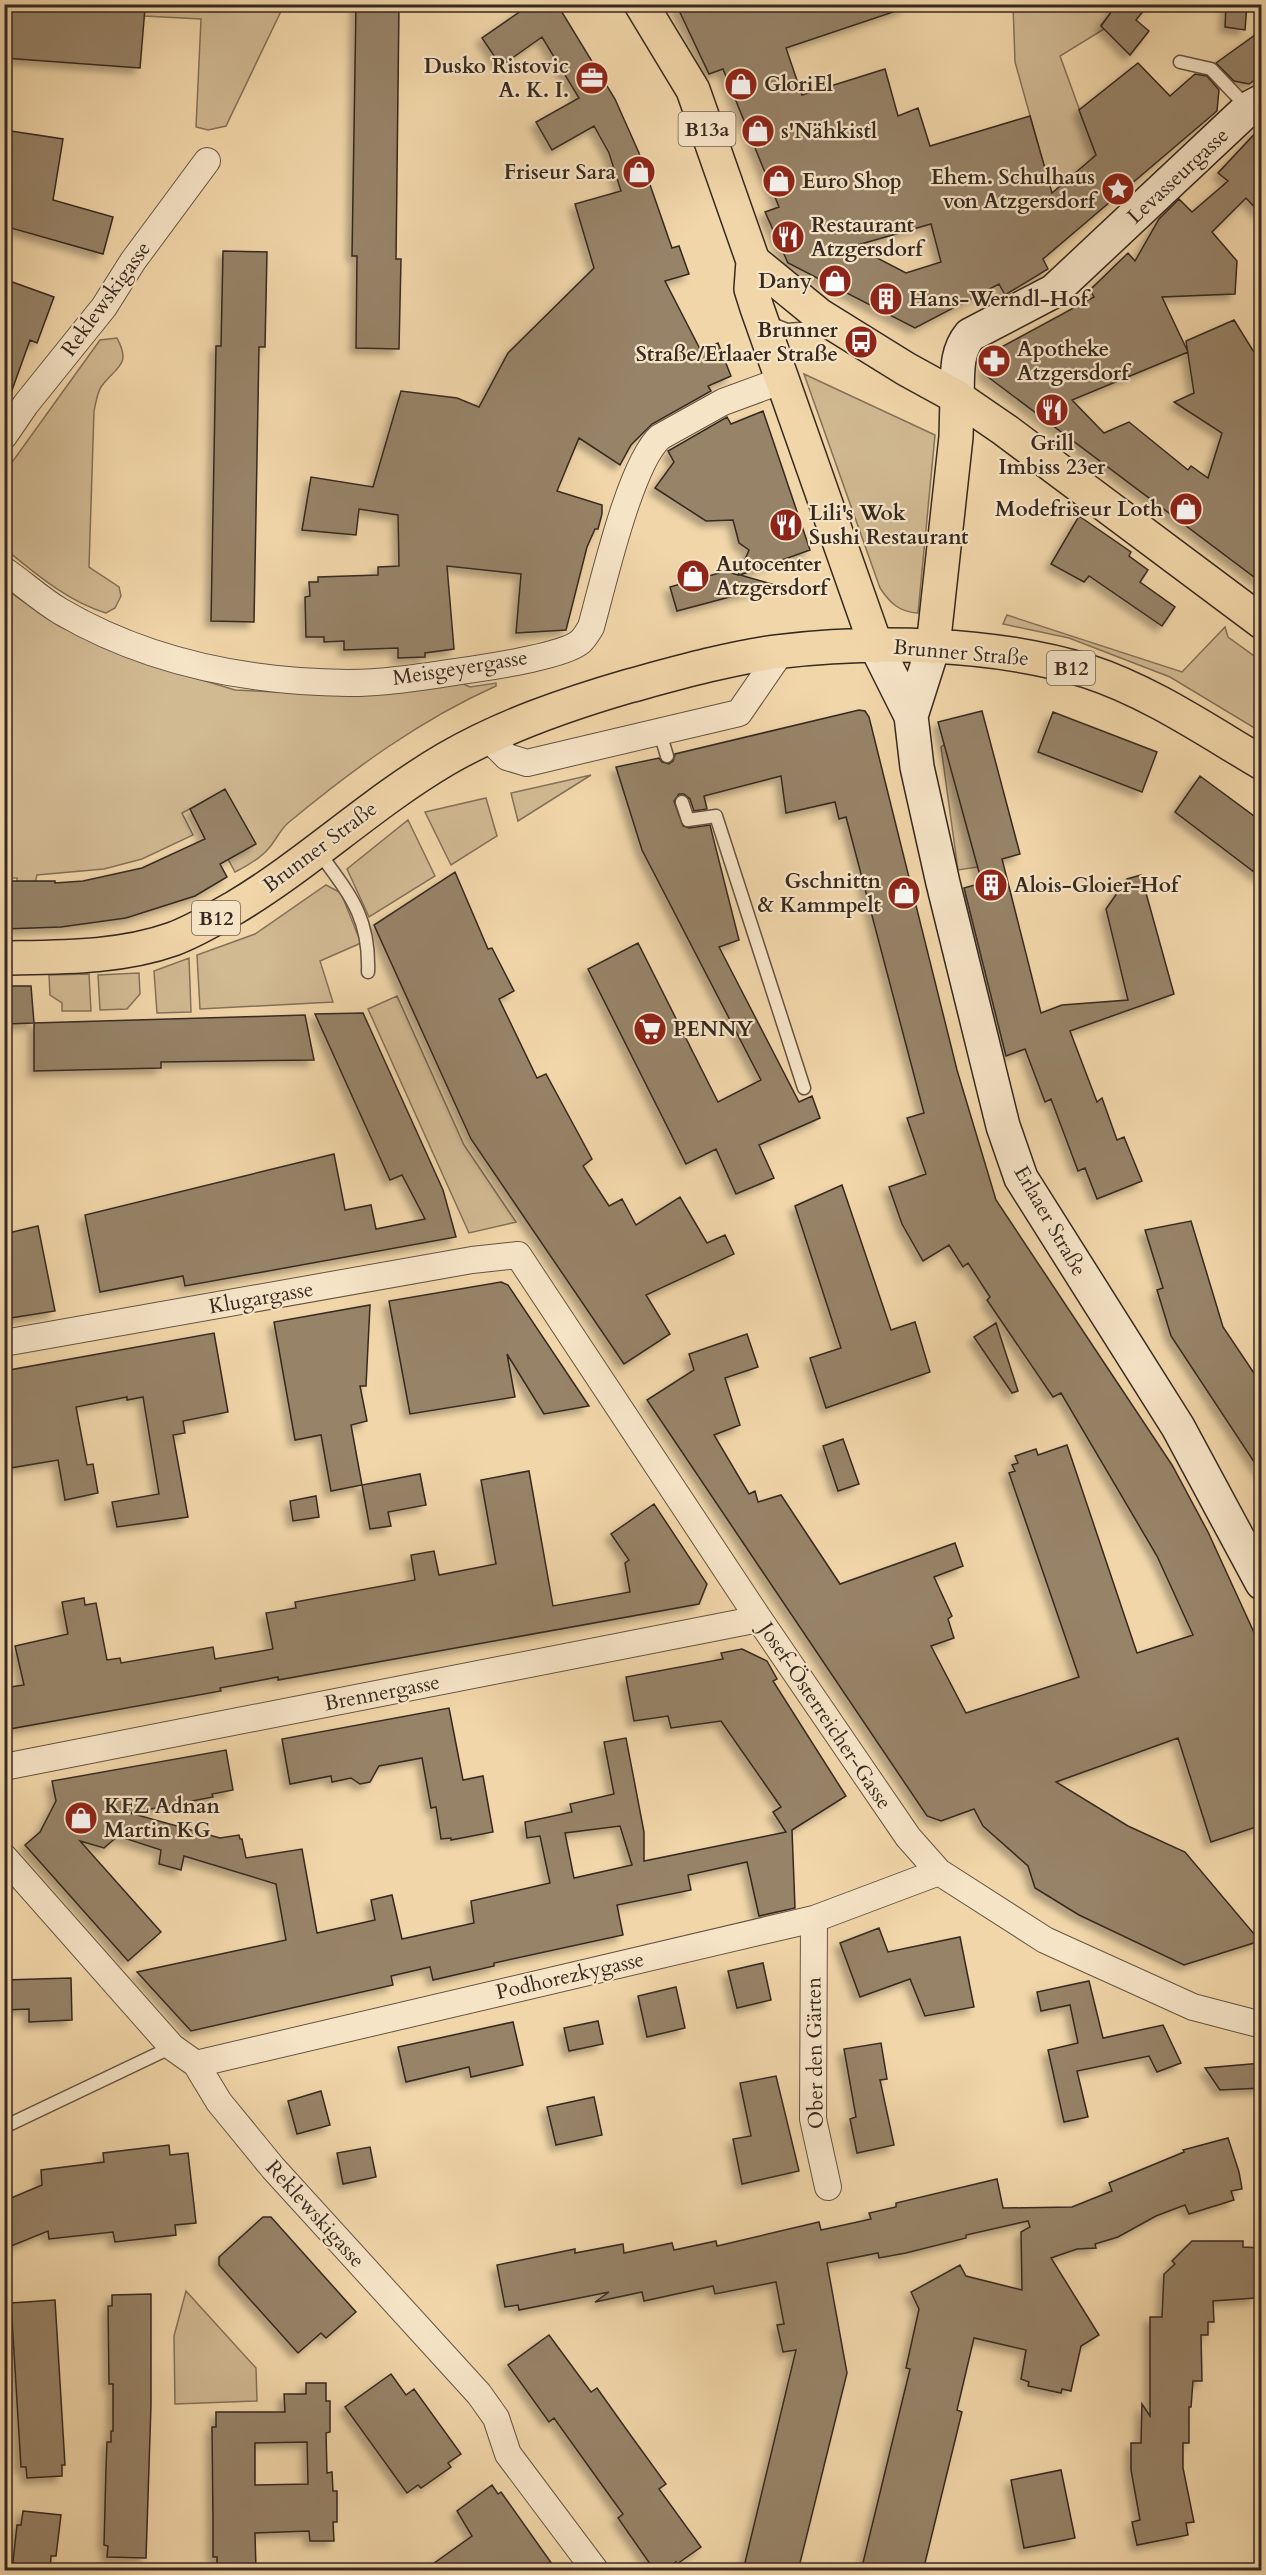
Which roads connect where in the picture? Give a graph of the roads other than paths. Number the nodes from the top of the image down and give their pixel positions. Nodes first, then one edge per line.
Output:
1 (641, 4) edge
2 (1180, 62) dead end
3 (1255, 105) edge
4 (207, 161) dead end
5 (753, 261) junction
6 (828, 321) junction
7 (774, 325) junction
8 (779, 370) junction
9 (957, 397) junction
10 (4, 436) edge
11 (4, 570) edge
12 (1262, 622) edge
13 (876, 646) junction
14 (933, 647) junction
15 (781, 652) junction
16 (911, 716) junction
17 (488, 738) junction
18 (1262, 763) edge
19 (682, 802) dead end
20 (318, 850) junction
21 (4, 958) edge
22 (368, 972) dead end
23 (804, 1088) dead end
24 (518, 1255) joint
25 (4, 1343) edge
26 (1262, 1582) edge
27 (759, 1619) junction
28 (4, 1767) edge
29 (9, 1867) edge
30 (939, 1872) junction
31 (814, 1919) junction
32 (1262, 2025) edge
33 (172, 2047) junction
34 (196, 2064) junction
35 (4, 2127) edge
36 (828, 2187) dead end
37 (596, 2571) edge

1 - 5 main road, B13a
2 - 3 lane
3 - 9 main road, Levasseurgasse
4 - 10 street, Reklewskigasse
5 - 6 main road
5 - 7 main road
6 - 7 main road
6 - 9 main road
7 - 8 main road
8 - 11 street, Meisgeyergasse
8 - 13 main road
9 - 12 main road
9 - 14 main road
13 - 14 main road, Brunner Straße / B12
13 - 15 main road, Brunner Straße / B12
13 - 16 main road
14 - 16 main road
14 - 18 main road, Brunner Straße / B12
15 - 17 main road, Brunner Straße / B12
15 - 17 street
16 - 26 main road, Erlaaer Straße
17 - 20 main road, Brunner Straße / B12
19 - 23 lane
20 - 21 main road, Brunner Straße / B12
20 - 22 lane
24 - 25 street, Klugargasse
24 - 27 street, Josef-Österreicher-Gasse
27 - 28 street, Brennergasse
27 - 30 street, Josef-Österreicher-Gasse
29 - 33 street, Reklewskigasse
30 - 31 street, Podhorezkygasse
30 - 32 street, Josef-Österreicher-Gasse
31 - 34 street, Podhorezkygasse
31 - 36 street, Ober den Gärten
33 - 34 street, Reklewskigasse
33 - 35 lane
34 - 37 street, Reklewskigasse

